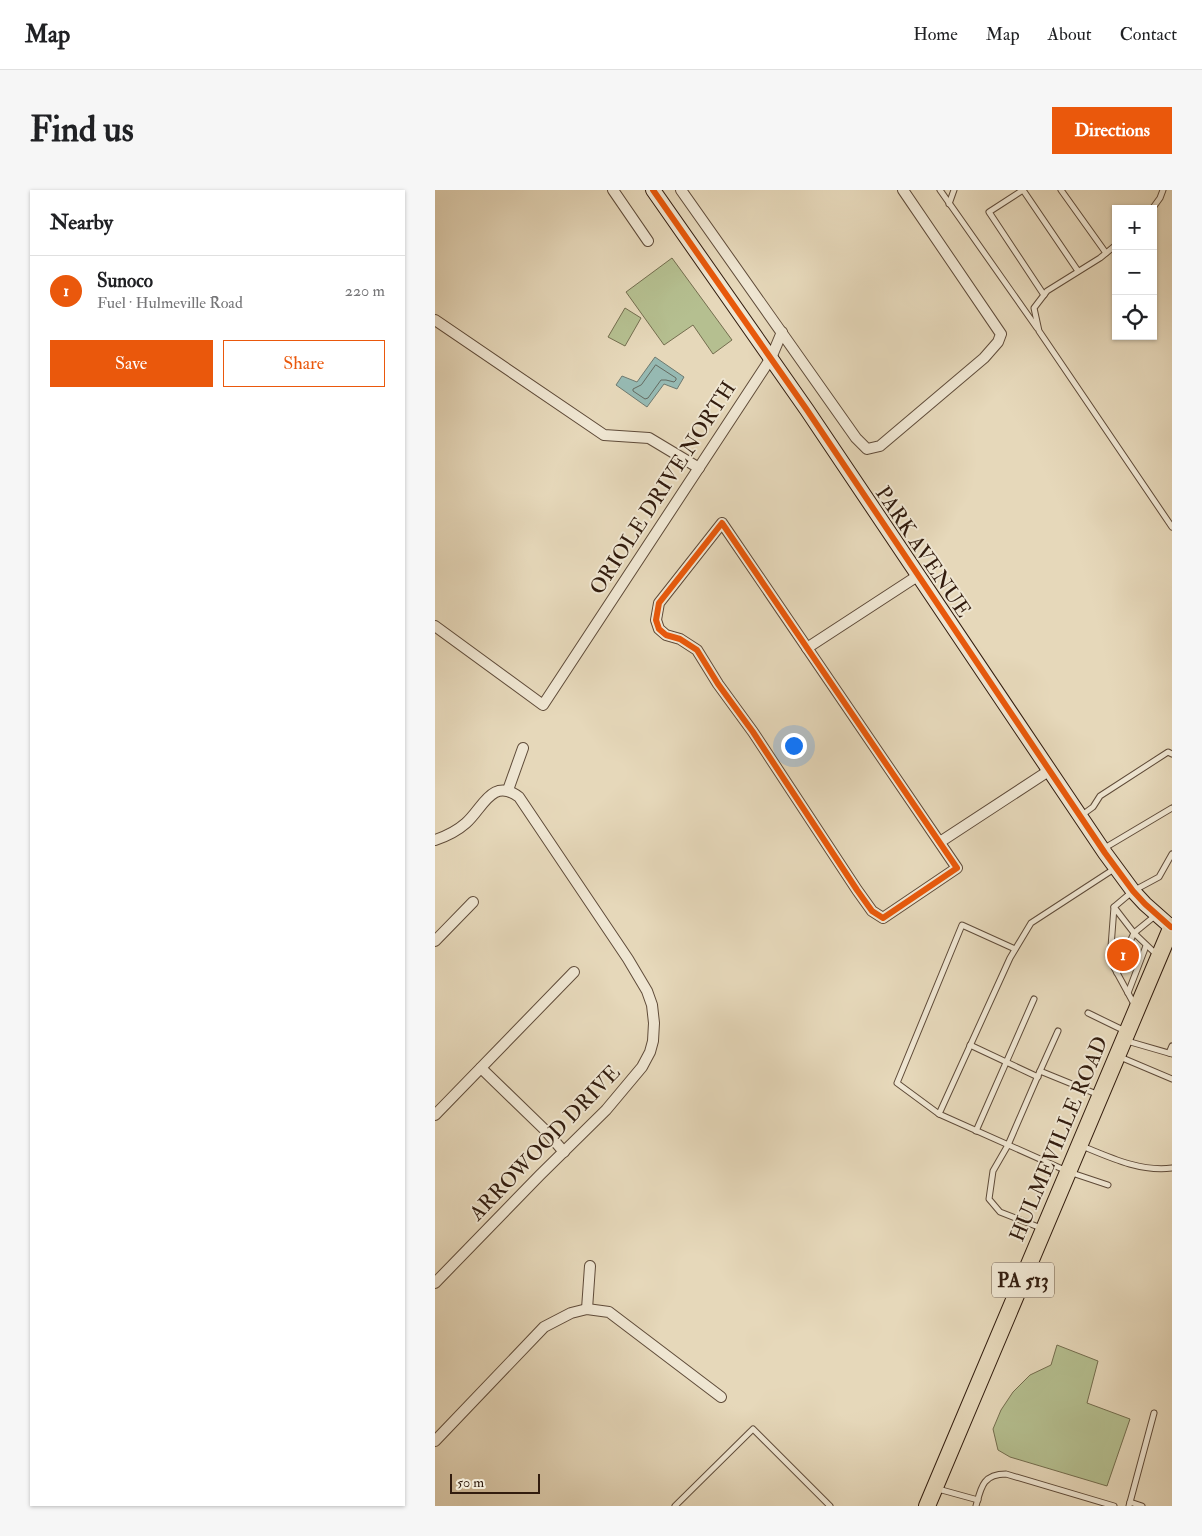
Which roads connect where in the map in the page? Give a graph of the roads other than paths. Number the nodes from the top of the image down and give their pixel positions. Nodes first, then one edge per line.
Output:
1 (613, 190) edge
2 (653, 190) edge
3 (681, 190) edge
4 (903, 190) edge
5 (940, 190) edge
6 (955, 190) edge
7 (1061, 190) edge
8 (1163, 190) edge
9 (949, 204) junction
10 (1155, 205) edge
11 (648, 241) dead end
12 (1112, 249) edge
13 (1106, 253) junction
14 (1077, 272) junction
15 (1044, 294) junction
16 (435, 320) edge
17 (1039, 331) junction
18 (782, 332) junction
19 (771, 358) junction
20 (699, 468) junction
21 (1172, 527) edge
22 (919, 575) junction
23 (435, 626) edge
24 (807, 648) junction
25 (523, 748) dead end
26 (1172, 754) edge
27 (1050, 770) junction
28 (508, 790) junction
29 (1172, 808) edge
30 (1080, 816) junction
31 (435, 840) edge
32 (940, 842) junction
33 (1103, 849) junction
34 (1172, 854) edge
35 (1116, 867) junction
36 (1133, 891) junction
37 (473, 902) dead end
38 (1114, 907) junction
39 (1157, 914) junction
40 (1172, 927) edge
41 (1134, 932) junction
42 (435, 941) edge
43 (1146, 946) junction
44 (1127, 948) dead end
45 (1015, 949) junction
46 (1159, 958) junction
47 (1121, 964) dead end
48 (574, 972) dead end
49 (1117, 973) junction
50 (1127, 993) junction
51 (1034, 999) dead end
52 (1137, 1009) junction
53 (1088, 1012) dead end
54 (1058, 1031) dead end
55 (1123, 1043) junction
56 (970, 1045) junction
57 (1172, 1046) edge
58 (1170, 1054) edge
59 (1007, 1062) junction
60 (481, 1068) junction
61 (1039, 1074) junction
62 (1172, 1079) edge
63 (1101, 1096) junction
64 (939, 1114) junction
65 (435, 1115) edge
66 (976, 1131) junction
67 (1008, 1145) junction
68 (1080, 1145) junction
69 (564, 1152) junction
70 (1172, 1168) edge
71 (1069, 1172) junction
72 (1109, 1184) dead end
73 (1044, 1229) junction
74 (590, 1266) dead end
75 (435, 1283) edge
76 (587, 1309) junction
77 (721, 1397) dead end
78 (1155, 1413) dead end
79 (435, 1441) edge
80 (935, 1488) junction
81 (977, 1503) edge
82 (1129, 1504) edge
83 (675, 1506) edge
84 (830, 1506) edge
85 (927, 1506) edge
86 (1114, 1506) edge
87 (1142, 1506) edge

1 - 11 street
2 - 19 street, PARK AVENUE
3 - 18 street
4 - 18 street
5 - 9 lane
6 - 9 lane
7 - 13 lane
8 - 10 lane
9 - 17 lane
12 - 13 lane
13 - 14 lane
14 - 15 lane
14 - 15 lane
15 - 17 lane
16 - 20 street
17 - 21 lane
18 - 19 street, ORIOLE DRIVE NORTH
19 - 20 street, ORIOLE DRIVE NORTH
19 - 22 street, PARK AVENUE
20 - 23 street, ORIOLE DRIVE NORTH
22 - 24 street
22 - 27 street, PARK AVENUE
24 - 32 street
24 - 32 street
25 - 28 street
26 - 30 lane
27 - 30 street, PARK AVENUE
27 - 32 street
28 - 31 street
28 - 69 street, ARROWOOD DRIVE
29 - 33 lane
30 - 33 street, PARK AVENUE
33 - 35 street, PARK AVENUE
34 - 36 lane
35 - 36 street, PARK AVENUE
35 - 45 lane
36 - 38 lane
36 - 39 street, PARK AVENUE
37 - 42 street
38 - 41 lane
38 - 49 lane
39 - 40 street, PARK AVENUE
39 - 41 lane
40 - 46 main road, HULMEVILLE ROAD / PA 513
41 - 43 lane
41 - 44 lane
43 - 46 lane
43 - 50 lane
45 - 56 lane
45 - 64 lane
46 - 52 main road, HULMEVILLE ROAD / PA 513
47 - 49 lane
48 - 60 street
49 - 50 lane
50 - 52 lane
51 - 59 lane
52 - 55 main road, HULMEVILLE ROAD / PA 513
53 - 55 lane
54 - 61 lane
55 - 58 lane
55 - 62 lane
55 - 63 main road, HULMEVILLE ROAD / PA 513
56 - 59 lane
56 - 64 lane
57 - 58 lane
59 - 61 lane
59 - 66 lane
60 - 65 street
60 - 69 street
61 - 63 lane
61 - 67 lane
63 - 68 main road, HULMEVILLE ROAD / PA 513
64 - 66 lane
66 - 67 lane
67 - 71 lane
67 - 73 lane
68 - 70 lane
68 - 71 main road, HULMEVILLE ROAD / PA 513
69 - 75 street, ARROWOOD DRIVE
71 - 72 lane
71 - 73 main road, HULMEVILLE ROAD / PA 513
73 - 80 main road, HULMEVILLE ROAD / PA 513
74 - 76 street
76 - 77 street
76 - 79 street
78 - 82 lane
80 - 81 lane
80 - 85 main road, HULMEVILLE ROAD / PA 513
81 - 86 lane
82 - 87 lane
83 - 84 lane

